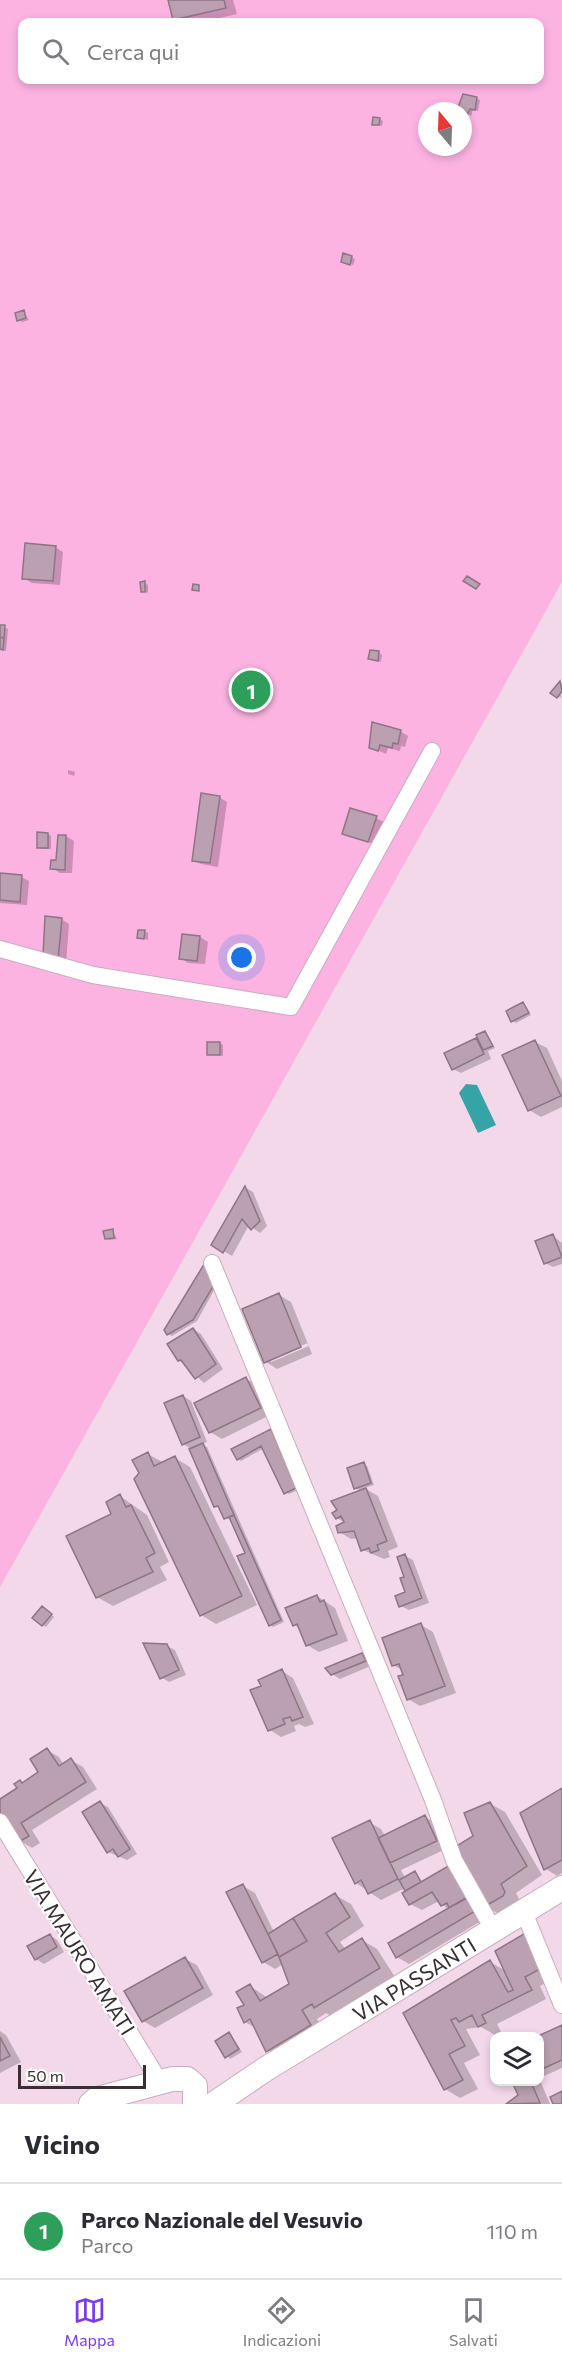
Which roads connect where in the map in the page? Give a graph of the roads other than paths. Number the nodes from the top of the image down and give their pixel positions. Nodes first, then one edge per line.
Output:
1 (432, 751) dead end
2 (0, 949) edge
3 (212, 1263) dead end
4 (0, 1822) edge
5 (562, 1888) edge
6 (524, 1912) junction
7 (493, 1929) junction
8 (562, 2005) edge
9 (264, 2070) junction
10 (160, 2082) junction
11 (195, 2095) edge
12 (91, 2104) edge
13 (214, 2104) edge

1 - 2 street
3 - 7 street
4 - 10 street, VIA MAURO AMATI
5 - 6 main road, VIA PASSANTI
6 - 7 main road, VIA PASSANTI
6 - 8 street
7 - 9 main road, VIA PASSANTI
9 - 11 main road, VIA PASSANTI
9 - 13 main road, VIA PASSANTI
10 - 11 main road, VIA PASSANTI
10 - 12 main road, VIA PASSANTI

